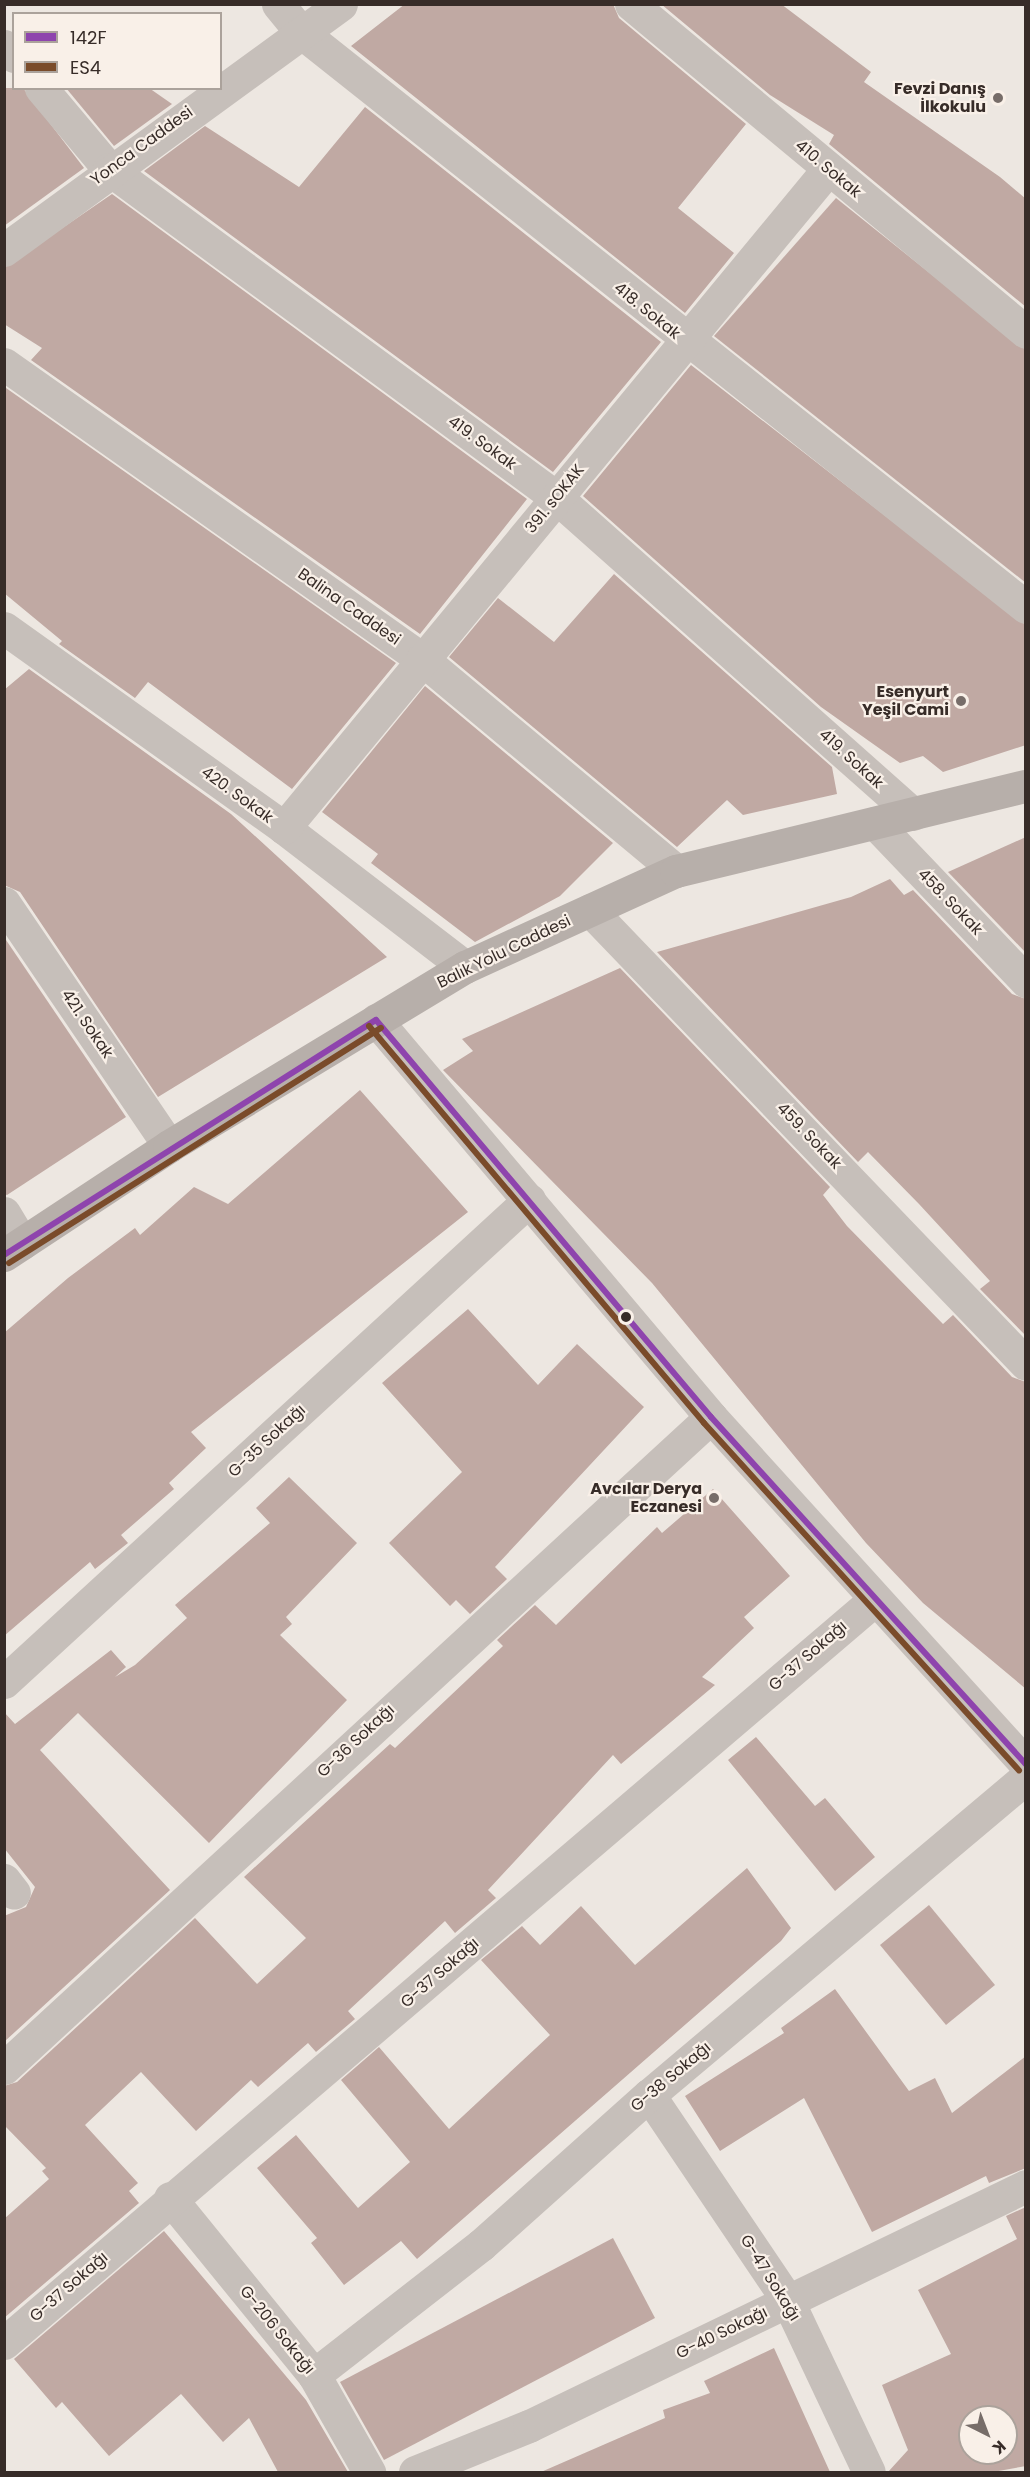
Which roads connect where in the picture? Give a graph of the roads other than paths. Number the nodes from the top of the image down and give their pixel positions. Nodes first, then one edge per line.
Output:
1 (278, 4) edge
2 (342, 4) edge
3 (631, 4) edge
4 (301, 32) junction
5 (222, 88) edge
6 (43, 90) edge
7 (220, 90) edge
8 (109, 169) junction
9 (828, 169) junction
10 (4, 250) edge
11 (1026, 332) edge
12 (684, 340) junction
13 (4, 364) edge
14 (557, 498) junction
15 (1026, 607) edge
16 (4, 628) edge
17 (423, 658) junction
18 (1026, 786) edge
19 (913, 814) junction
20 (875, 823) junction
21 (284, 828) junction
22 (676, 871) junction
23 (4, 903) edge
24 (590, 910) junction
25 (465, 967) junction
26 (1026, 981) edge
27 (375, 1020) junction
28 (169, 1146) junction
29 (529, 1200) junction
30 (4, 1213) edge
31 (13, 1249) edge
32 (1026, 1364) edge
33 (711, 1417) junction
34 (873, 1600) junction
35 (4, 1682) edge
36 (1026, 1765) edge
37 (1026, 1777) edge
38 (4, 2068) edge
39 (649, 2095) junction
40 (1026, 2186) edge
41 (170, 2198) junction
42 (788, 2301) junction
43 (4, 2343) edge
44 (314, 2375) junction
45 (369, 2472) edge
46 (415, 2472) edge
47 (869, 2472) edge

1 - 4 street, 418. Sokak
2 - 4 street, Yonca Caddesi
3 - 9 street, 410. Sokak
4 - 5 street, Yonca Caddesi
4 - 12 street, 418. Sokak
6 - 8 street, 419. Sokak
7 - 8 street, Yonca Caddesi
8 - 10 street, Yonca Caddesi
8 - 14 street, 419. Sokak
9 - 11 street, 410. Sokak
9 - 12 street, 391. sOKAK
12 - 14 street, 391. sOKAK
12 - 15 street, 418. Sokak
13 - 17 street, Balina Caddesi
14 - 17 street, 391. sOKAK
14 - 19 street, 419. Sokak
16 - 21 street, 420. Sokak
17 - 21 street, 391. sOKAK
17 - 22 street, Balina Caddesi
18 - 19 main road, Balık Yolu Caddesi
19 - 20 main road, Balık Yolu Caddesi
20 - 22 main road, Balık Yolu Caddesi
20 - 26 street, 458. Sokak
21 - 25 street, 420. Sokak
22 - 24 main road, Balık Yolu Caddesi
23 - 28 street, 421. Sokak
24 - 25 main road, Balık Yolu Caddesi
24 - 32 street, 459. Sokak
25 - 27 main road, Balık Yolu Caddesi
27 - 28 main road, Balık Yolu Caddesi
27 - 29 street
28 - 31 main road, Balık Yolu Caddesi
29 - 33 street
29 - 35 street, G-35 Sokağı
30 - 31 street
33 - 34 street
33 - 38 street, G-36 Sokağı
34 - 36 street
34 - 41 street, G-37 Sokağı
37 - 39 street, G-38 Sokağı
39 - 42 street, G-47 Sokağı
39 - 44 street, G-38 Sokağı
40 - 42 street, G-40 Sokağı
41 - 43 street, G-37 Sokağı
41 - 44 street, G-206 Sokağı
42 - 46 street, G-40 Sokağı
42 - 47 street, G-47 Sokağı
44 - 45 street, G-206 Sokağı

